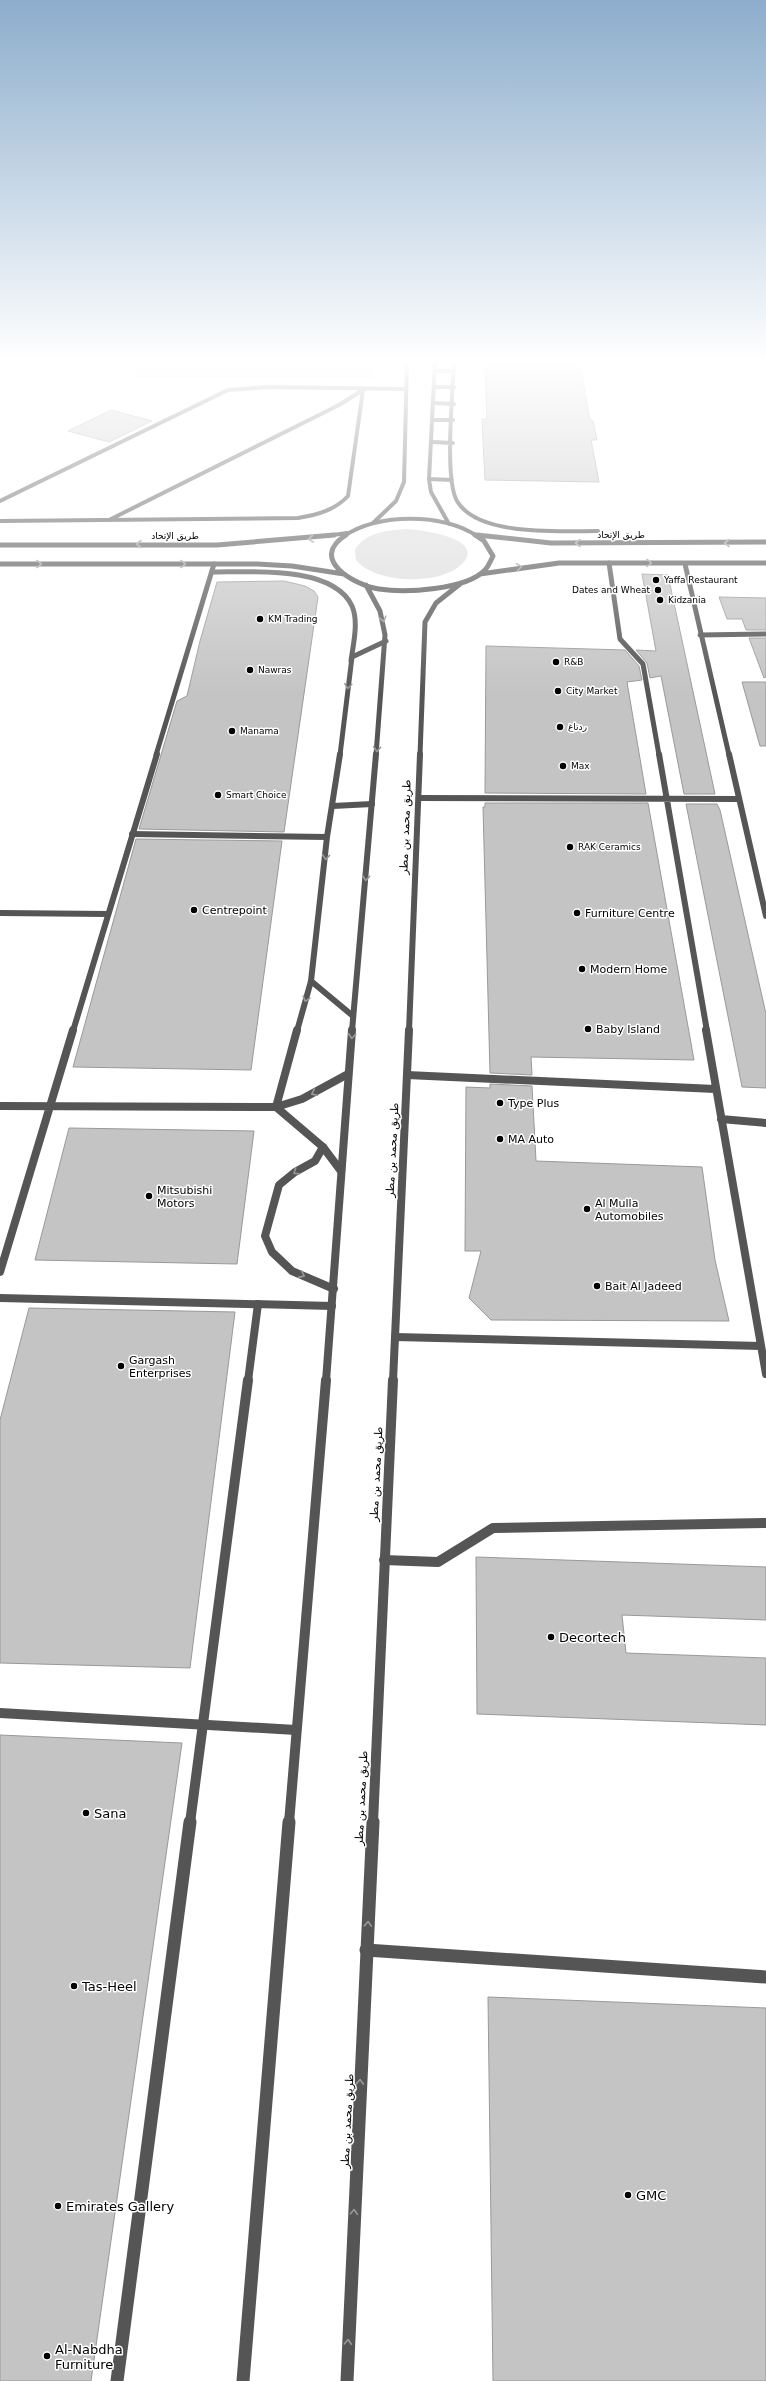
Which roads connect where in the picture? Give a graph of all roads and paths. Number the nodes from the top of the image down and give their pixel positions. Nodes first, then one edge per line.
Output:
1 (57, 473) edge
2 (202, 473) edge
3 (351, 473) edge
4 (404, 473) edge
5 (430, 473) edge
6 (452, 473) edge
7 (430, 479) junction
8 (452, 480) junction
9 (0, 501) edge
10 (108, 520) junction
11 (0, 521) edge
12 (373, 524) junction
13 (449, 524) junction
14 (598, 531) dead end
15 (349, 532) junction
16 (476, 535) junction
17 (766, 542) edge
18 (0, 545) edge
19 (609, 563) junction
20 (766, 563) edge
21 (0, 564) edge
22 (214, 564) junction
23 (686, 564) junction
24 (212, 572) junction
25 (344, 574) junction
26 (480, 574) junction
27 (460, 584) junction
28 (366, 585) junction
29 (766, 634) edge
30 (700, 635) junction
31 (386, 641) junction
32 (350, 666) junction
33 (419, 798) junction
34 (666, 799) junction
35 (739, 800) junction
36 (372, 804) junction
37 (333, 806) junction
38 (132, 834) junction
39 (327, 837) junction
40 (0, 913) edge
41 (108, 914) junction
42 (766, 916) edge
43 (311, 981) junction
44 (353, 1016) junction
45 (348, 1074) junction
46 (407, 1074) junction
47 (716, 1089) junction
48 (0, 1106) edge
49 (50, 1106) junction
50 (276, 1108) junction
51 (721, 1119) junction
52 (766, 1123) edge
53 (323, 1147) junction
54 (341, 1172) junction
55 (0, 1272) edge
56 (334, 1289) junction
57 (0, 1298) edge
58 (258, 1304) junction
59 (332, 1306) junction
60 (395, 1337) junction
61 (761, 1346) junction
62 (766, 1374) edge
63 (766, 1523) edge
64 (384, 1560) junction
65 (0, 1713) edge
66 (201, 1725) junction
67 (296, 1730) junction
68 (366, 1950) junction
69 (766, 1977) edge
70 (117, 2381) edge
71 (243, 2381) edge
72 (347, 2381) edge

1 - 9 street
2 - 10 street
3 - 10 street
4 - 12 street
5 - 7 street
6 - 8 street
7 - 8 street
7 - 13 street
8 - 14 street
10 - 11 street
12 - 13 street
12 - 15 street, طريق اﻹتحاد
13 - 16 street
15 -> 18 street, طريق اﻹتحاد
15 - 25 street
17 -> 16 street, طريق اﻹتحاد
16 - 26 street
19 -> 23 street
26 -> 19 street
19 - 34 street
20 - 23 street
21 -> 22 street
22 - 24 street
22 - 25 street
23 - 30 street
24 - 32 street
24 - 38 street
25 - 28 street
26 - 27 street
27 - 28 street
27 - 33 street, طريق محمد بن مطر
28 -> 31 street
29 - 30 street
30 - 35 street
31 - 32 street
31 -> 36 street
32 -> 37 street
33 - 34 street
33 - 46 street, طريق محمد بن مطر
34 - 35 street
34 - 47 street
35 - 42 street
36 - 37 street
36 -> 44 street
37 - 39 street
38 - 39 street
38 - 41 street
39 -> 43 street
40 - 41 street
41 - 49 street
43 - 44 street
43 -> 50 street
44 -> 45 street
45 -> 50 street
45 - 54 street
46 - 47 street
46 - 60 street, طريق محمد بن مطر
47 - 51 street
48 - 49 street
49 - 50 street
49 - 55 street
50 - 53 street
51 - 52 street
51 - 61 street
53 - 54 street
53 -> 56 street
54 - 56 street
56 - 59 street
57 - 58 street
58 - 59 street
58 - 66 street
59 - 67 street
60 - 61 street
60 - 64 street, طريق محمد بن مطر
61 - 62 street
63 - 64 street
68 -> 64 street, طريق محمد بن مطر
65 - 66 street
66 - 67 street
66 - 70 street
67 - 71 street
68 - 69 street
72 -> 68 street, طريق محمد بن مطر

